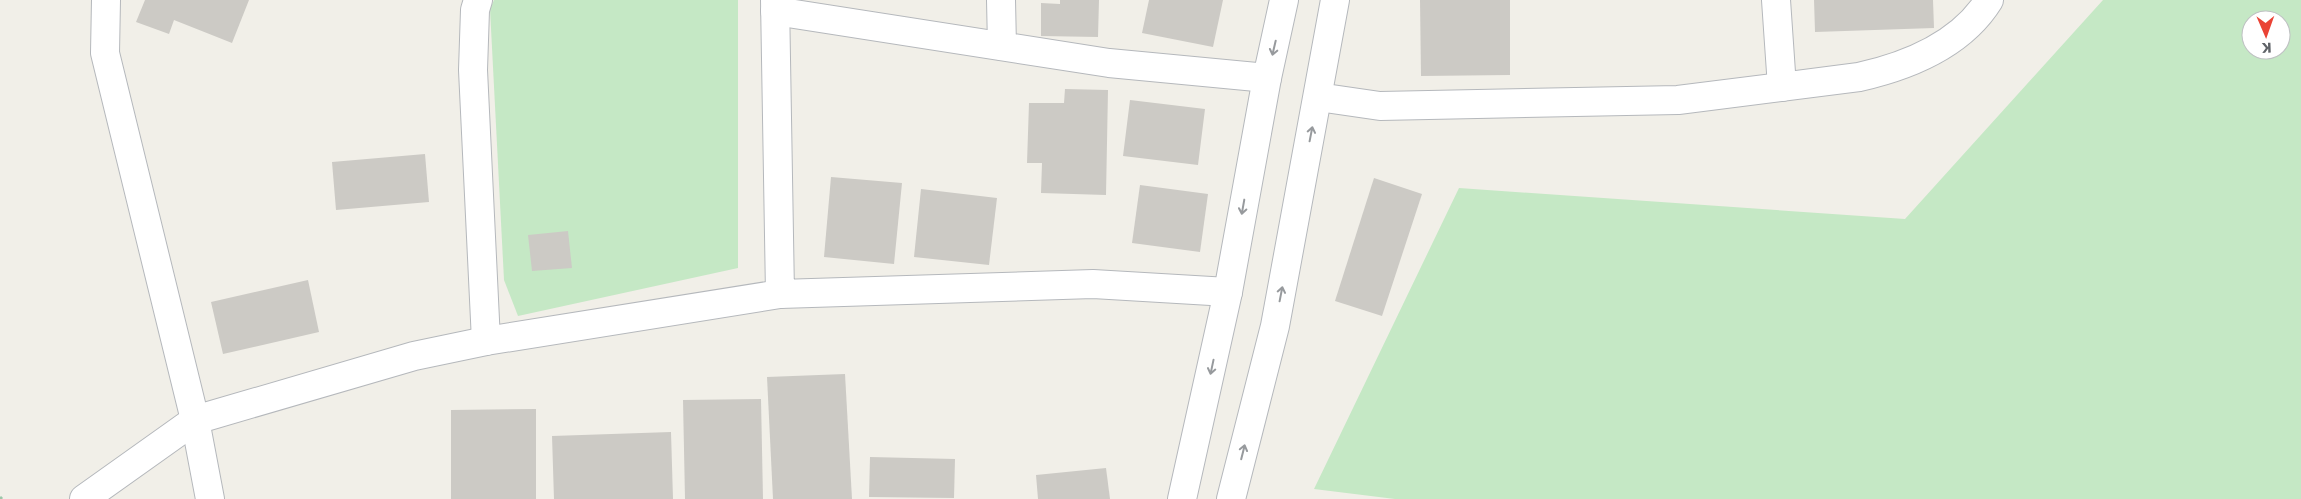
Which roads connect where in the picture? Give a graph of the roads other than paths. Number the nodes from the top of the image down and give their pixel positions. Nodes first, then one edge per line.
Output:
1 (106, 0) edge
2 (478, 0) edge
3 (1001, 0) edge
4 (1284, 0) edge
5 (1335, 0) edge
6 (1776, 0) edge
7 (1989, 0) edge
8 (775, 5) edge
9 (1002, 46) junction
10 (1266, 78) junction
11 (1782, 87) junction
12 (1318, 97) junction
13 (1228, 292) junction
14 (780, 294) junction
15 (486, 341) junction
16 (195, 420) junction
17 (84, 499) edge
18 (210, 499) edge
19 (1182, 499) edge
20 (1231, 499) edge

1 - 16 street
2 - 15 street
3 - 9 street
4 -> 10 street
5 - 12 street
6 - 11 street
7 - 11 street
8 - 9 street
8 - 14 street
9 - 10 street
10 -> 13 street
11 - 12 street
20 -> 12 street
13 - 14 street
13 -> 19 street
14 - 15 street
15 - 16 street
16 - 17 street
16 - 18 street

